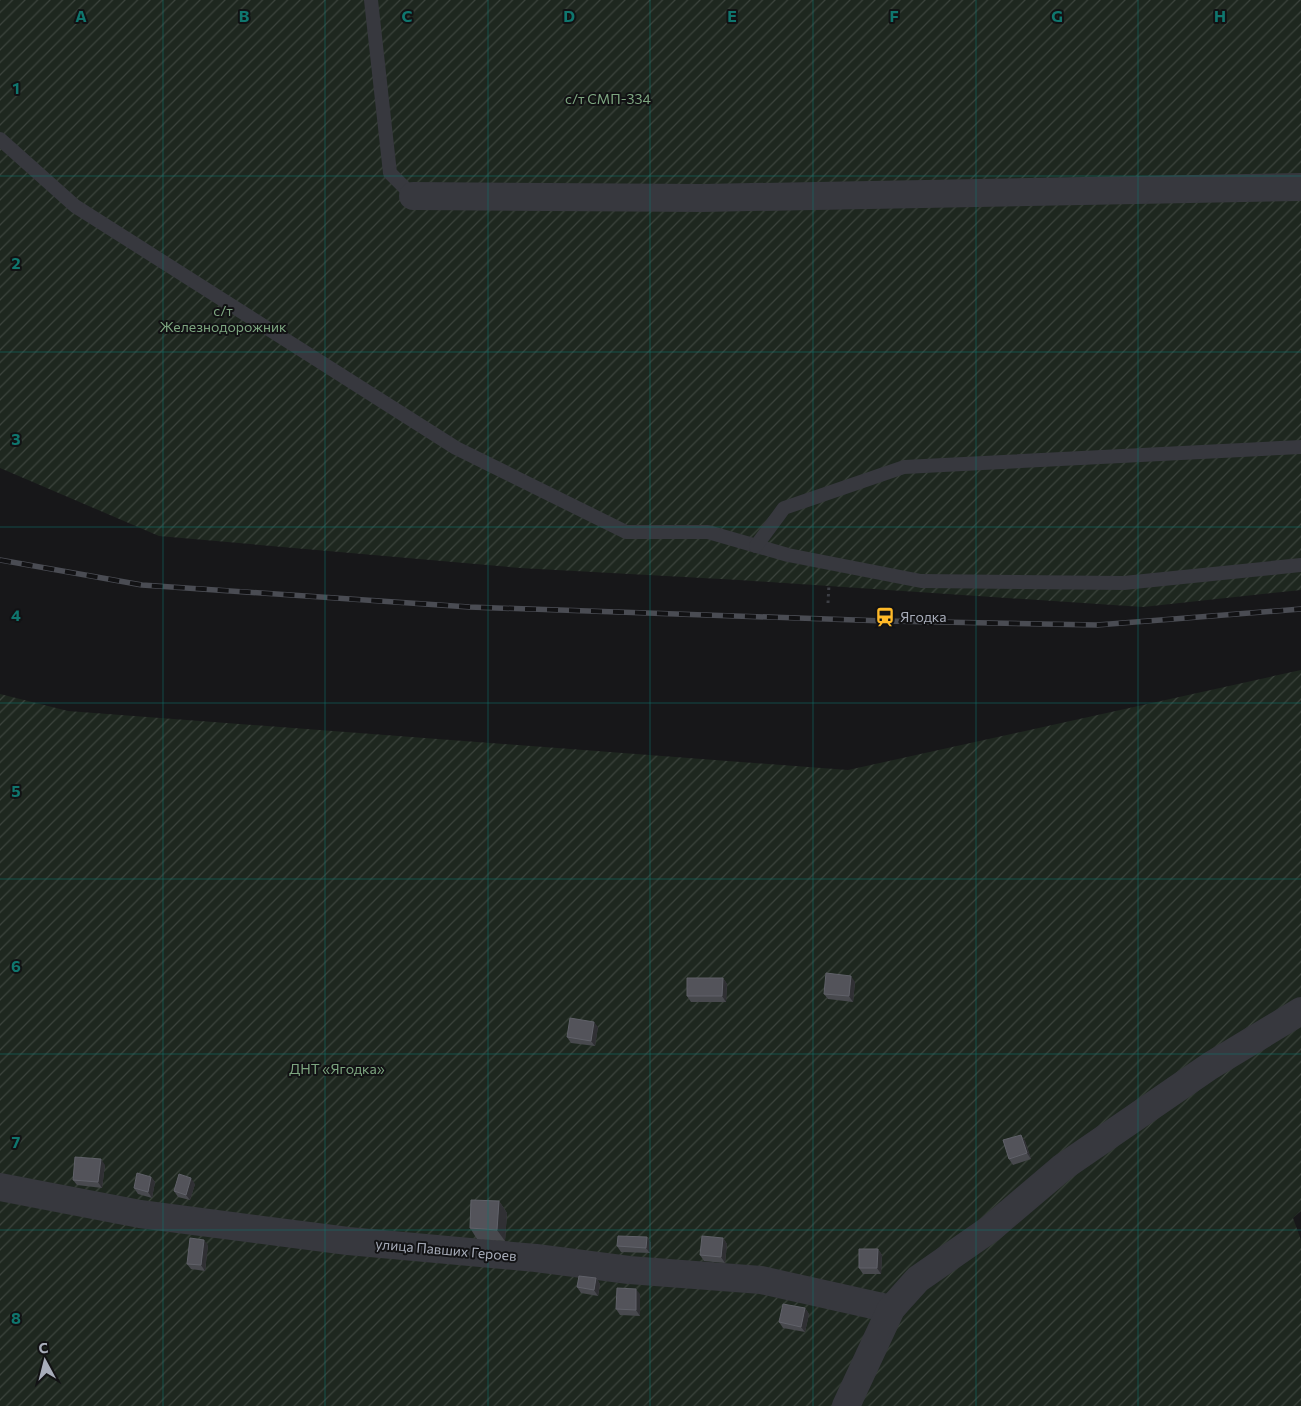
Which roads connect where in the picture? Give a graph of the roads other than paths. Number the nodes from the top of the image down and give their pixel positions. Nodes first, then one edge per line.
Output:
1 (371, 0) edge
2 (0, 139) edge
3 (1301, 187) edge
4 (413, 196) joint
5 (1301, 447) edge
6 (756, 546) junction
7 (1301, 565) edge
8 (1301, 1011) edge
9 (0, 1187) edge
10 (891, 1309) junction
11 (846, 1406) edge

1 - 4 lane
2 - 6 lane
3 - 4 street
5 - 6 lane
6 - 7 lane
8 - 10 street
9 - 10 street, улица Павших Героев
10 - 11 street

